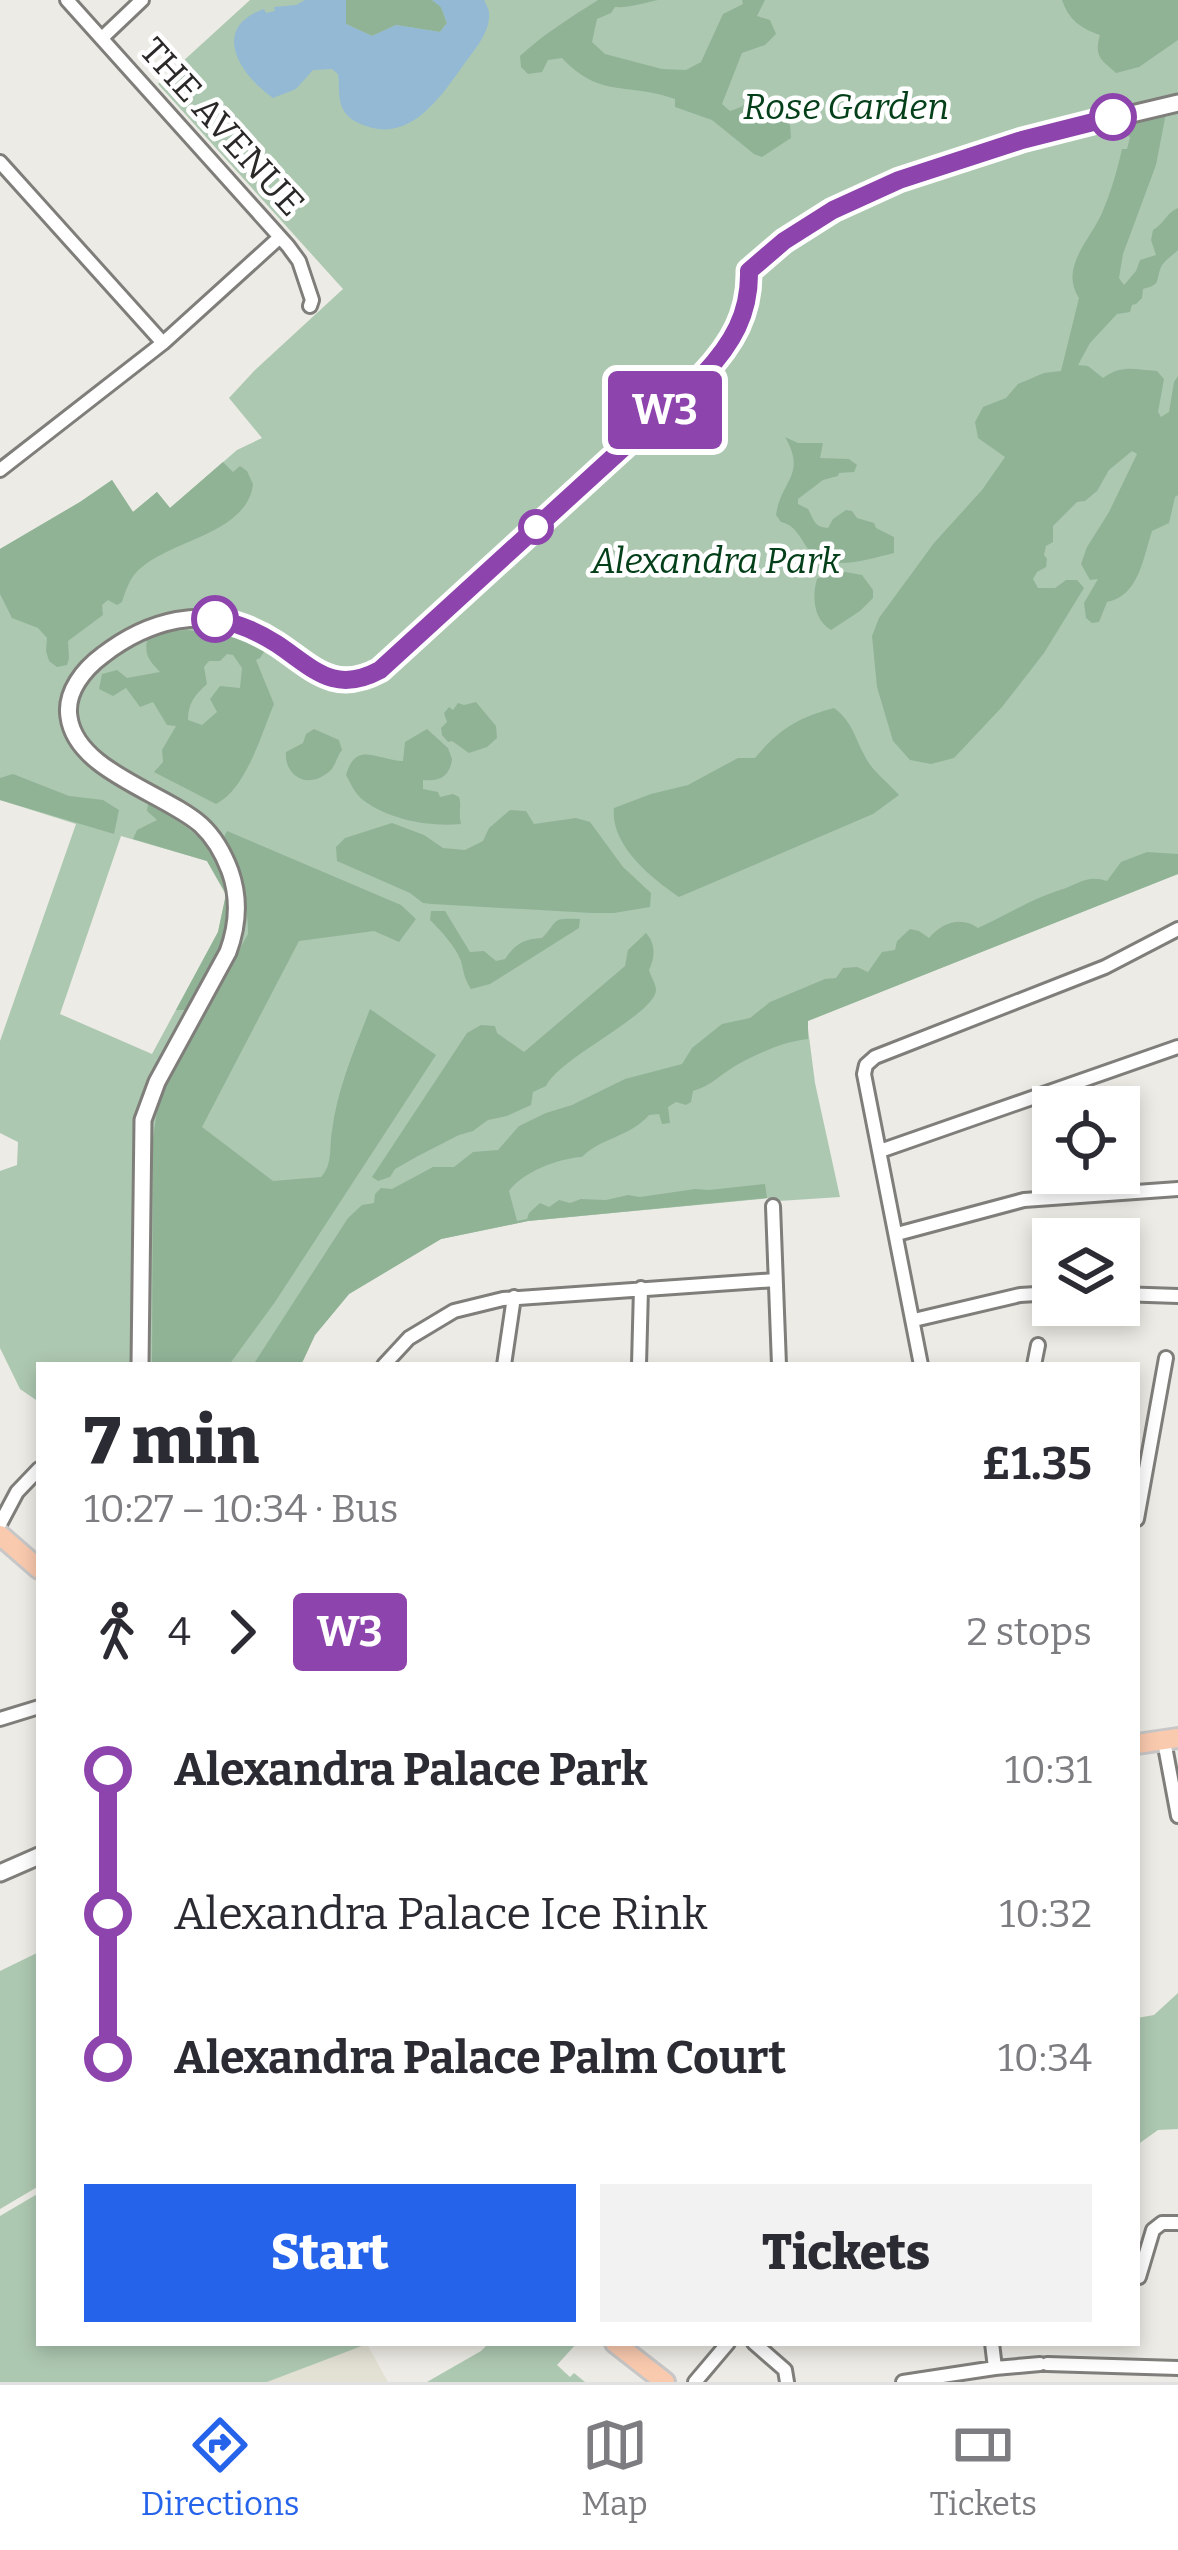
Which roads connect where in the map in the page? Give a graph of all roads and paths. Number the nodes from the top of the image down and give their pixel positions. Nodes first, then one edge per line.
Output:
1 (67, 0) edge
2 (142, 0) edge
3 (102, 38) junction
4 (1178, 103) edge
5 (0, 161) edge
6 (280, 236) junction
7 (310, 306) dead end
8 (163, 343) junction
9 (0, 470) edge
10 (1178, 929) edge
11 (1178, 1048) edge
12 (880, 1151) junction
13 (1178, 1189) edge
14 (773, 1206) dead end
15 (897, 1234) junction
16 (775, 1280) junction
17 (641, 1288) junction
18 (1032, 1294) edge
19 (1140, 1295) edge
20 (1178, 1296) edge
21 (514, 1297) junction
22 (914, 1320) junction
23 (1038, 1345) dead end
24 (1166, 1358) dead end
25 (140, 1362) edge
26 (387, 1362) edge
27 (504, 1362) edge
28 (639, 1362) edge
29 (779, 1362) edge
30 (921, 1362) edge
31 (1035, 1362) edge
32 (1141, 1465) edge
33 (36, 1472) edge
34 (0, 1524) edge
35 (5, 1540) edge
36 (36, 1563) edge
37 (36, 1708) edge
38 (0, 1719) edge
39 (1171, 1740) edge
40 (1140, 1744) edge
41 (1178, 1816) edge
42 (36, 1857) edge
43 (0, 1873) edge
44 (1178, 2223) edge
45 (1140, 2274) edge
46 (619, 2346) edge
47 (725, 2346) edge
48 (757, 2346) edge
49 (992, 2346) edge
50 (1123, 2366) junction
51 (995, 2368) junction
52 (1178, 2368) edge
53 (665, 2382) edge
54 (694, 2382) edge
55 (787, 2382) edge
56 (903, 2382) edge
57 (1122, 2382) edge

1 - 3 street, THE AVENUE
2 - 3 street
3 - 6 street, THE AVENUE
4 - 25 street
5 - 8 street
6 - 7 street, THE AVENUE
6 - 8 street
8 - 9 street
10 - 12 street
11 - 12 street
12 - 15 street
13 - 15 street
14 - 16 street
15 - 22 street
16 - 17 street
16 - 29 street
17 - 21 street
17 - 28 street
18 - 22 street
19 - 20 street
21 - 26 street
21 - 27 street
22 - 30 street
23 - 31 street
24 - 32 street
33 - 34 street
35 - 36 main road
37 - 38 street
39 - 40 main road
39 - 41 street
42 - 43 street
44 - 45 street
46 - 53 main road
47 - 54 street
48 - 55 street
49 - 51 street
50 - 51 street
50 - 52 street
50 - 57 street
51 - 56 street

